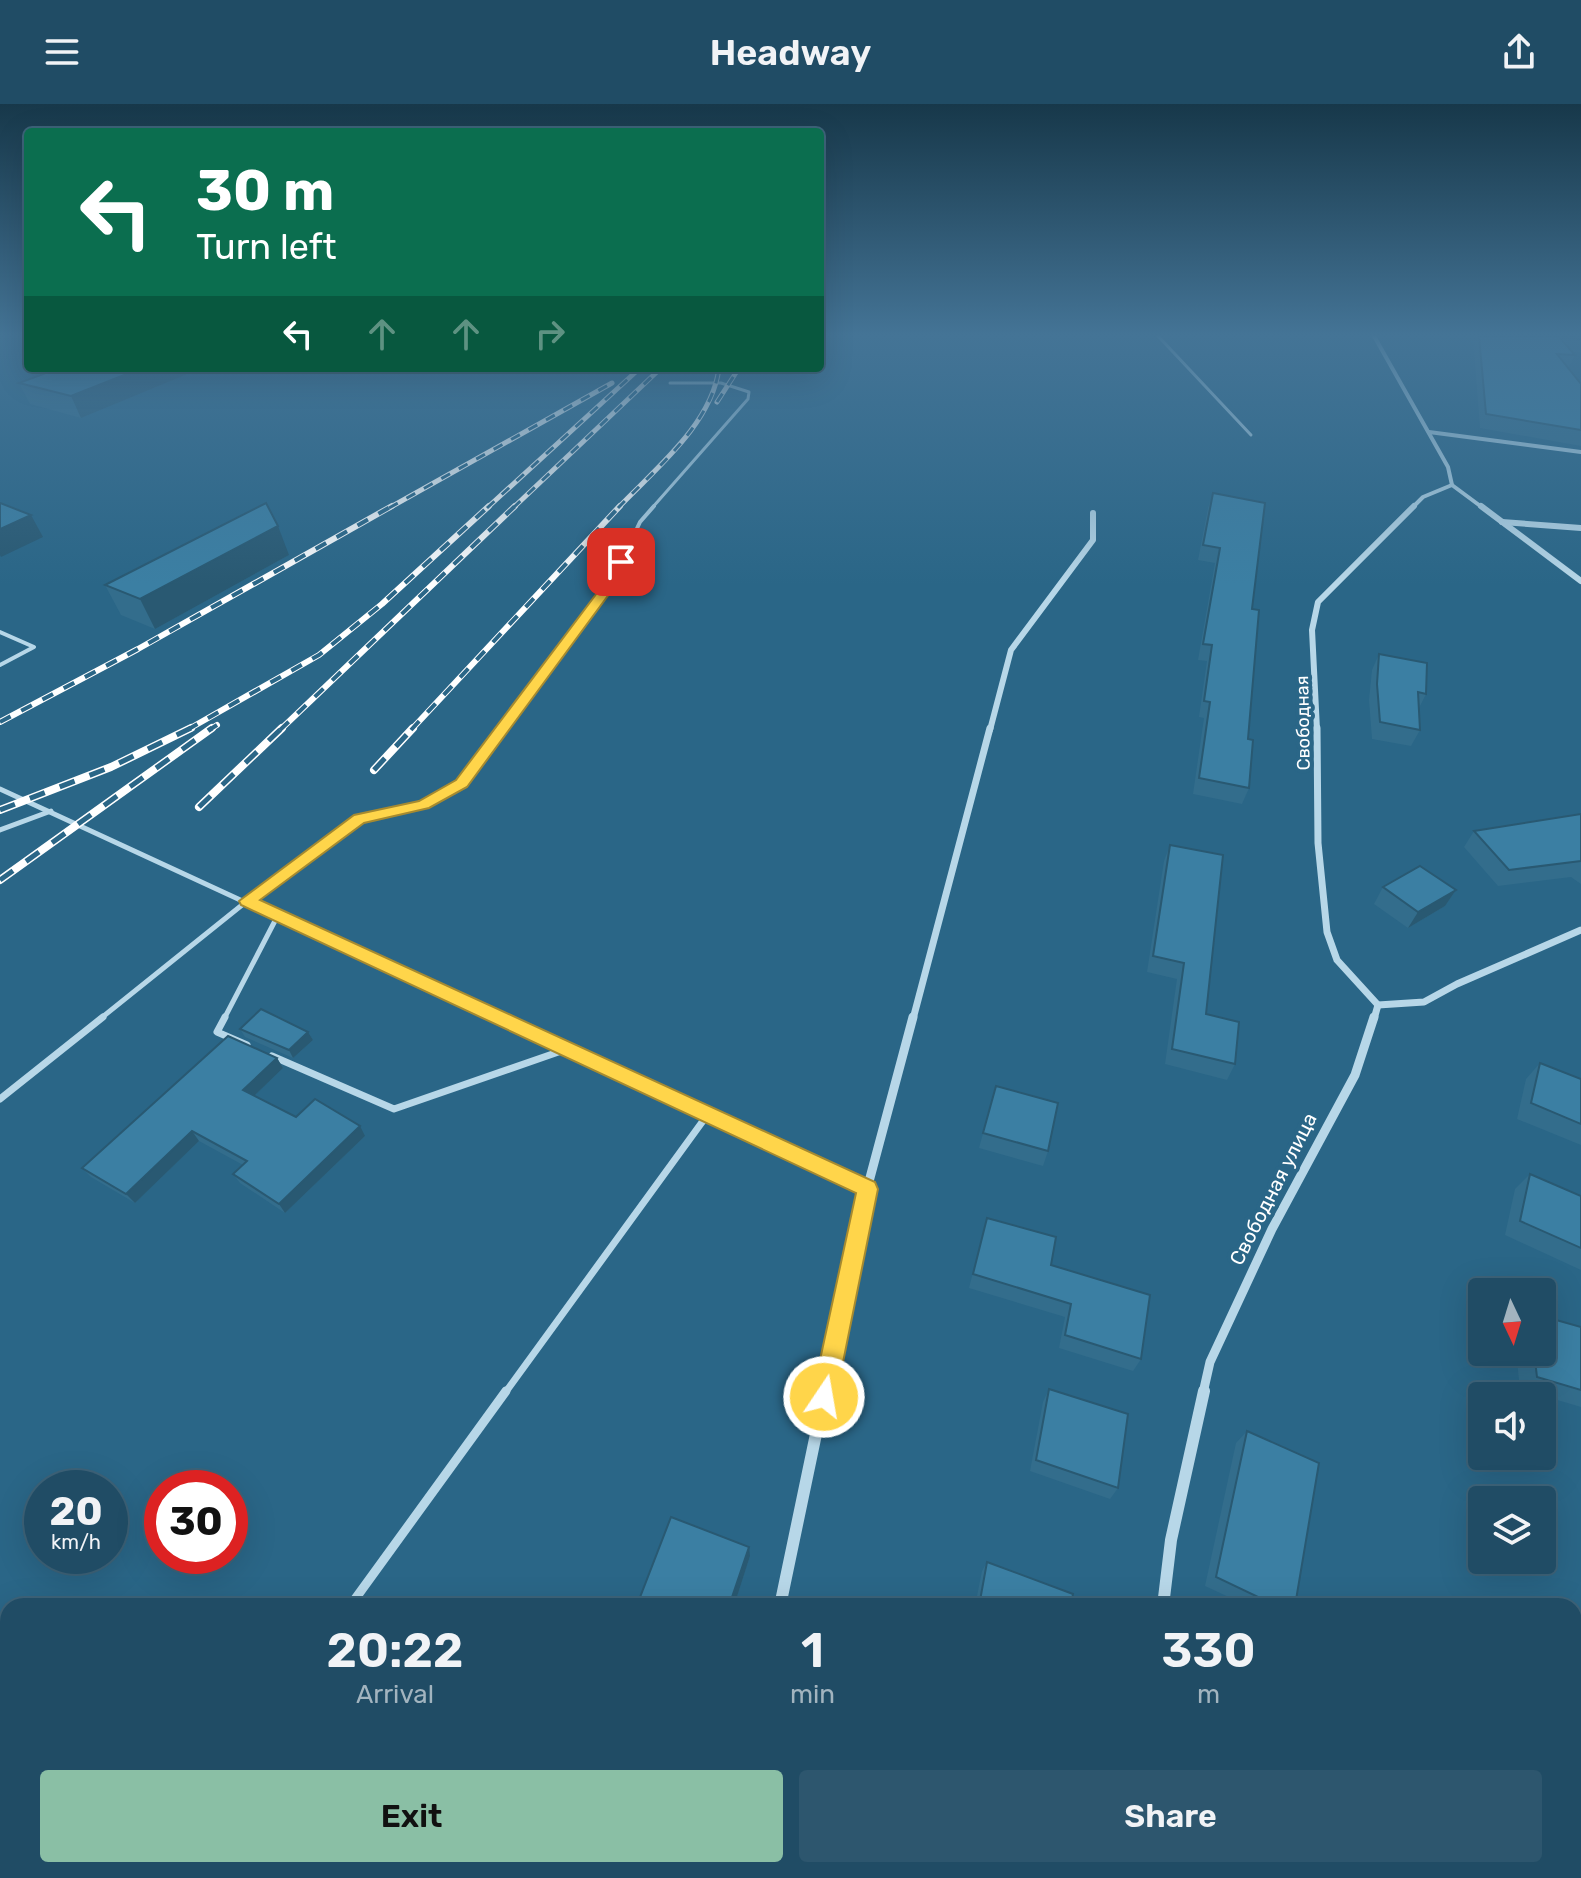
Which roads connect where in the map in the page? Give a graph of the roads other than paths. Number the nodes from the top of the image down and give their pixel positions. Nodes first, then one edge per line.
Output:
1 (731, 419) edge
2 (1236, 419) edge
3 (1421, 419) edge
4 (1429, 432) junction
5 (1251, 435) dead end
6 (1581, 452) edge
7 (1452, 485) junction
8 (1093, 513) dead end
9 (1502, 522) junction
10 (1581, 528) edge
11 (1581, 581) edge
12 (0, 632) edge
13 (0, 665) edge
14 (0, 789) edge
15 (51, 811) junction
16 (0, 830) edge
17 (247, 901) junction
18 (278, 915) junction
19 (1581, 930) edge
20 (1378, 1005) junction
21 (567, 1049) junction
22 (0, 1099) edge
23 (708, 1114) junction
24 (867, 1189) junction
25 (356, 1598) edge
26 (782, 1598) edge
27 (1164, 1598) edge

1 - 17 lane
2 - 5 lane
3 - 4 street
4 - 6 street
4 - 7 street
7 - 9 street
7 - 20 street, Свободная
8 - 24 street
9 - 10 street
9 - 11 street
12 - 13 lane
14 - 15 lane
15 - 16 lane
15 - 17 lane
17 - 18 lane
17 - 22 lane
18 - 21 lane
18 - 21 lane
19 - 20 street
20 - 27 street, Свободная улица
21 - 23 lane
23 - 24 lane
23 - 25 lane
24 - 26 street

